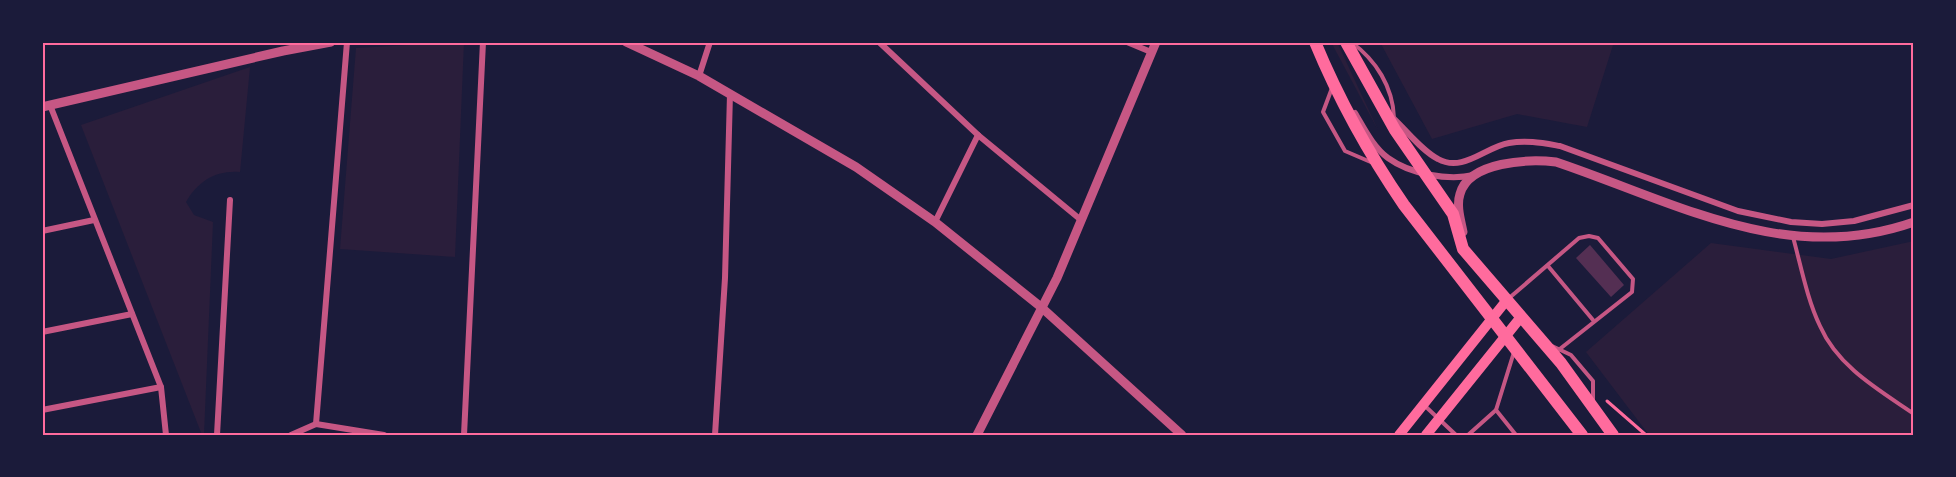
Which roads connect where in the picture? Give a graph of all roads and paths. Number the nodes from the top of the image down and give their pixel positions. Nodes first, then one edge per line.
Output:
1 (331, 42) edge
2 (347, 42) edge
3 (483, 42) edge
4 (626, 42) edge
5 (710, 42) edge
6 (879, 42) edge
7 (1127, 42) edge
8 (1156, 42) edge
9 (1315, 42) edge
10 (1348, 42) edge
11 (1151, 52) junction
12 (699, 76) junction
13 (1332, 81) junction
14 (730, 94) junction
15 (46, 106) edge
16 (1394, 125) junction
17 (978, 135) junction
18 (1377, 165) junction
19 (1422, 172) junction
20 (1475, 174) junction
21 (230, 200) dead end
22 (1914, 205) edge
23 (94, 220) junction
24 (1081, 220) junction
25 (935, 222) junction
26 (1914, 222) edge
27 (42, 231) edge
28 (1793, 237) junction
29 (1466, 252) junction
30 (1548, 266) junction
31 (1506, 301) junction
32 (1041, 307) junction
33 (132, 314) junction
34 (1491, 316) junction
35 (1521, 317) junction
36 (1593, 320) junction
37 (42, 332) edge
38 (1506, 334) junction
39 (1515, 347) junction
40 (1556, 351) junction
41 (161, 387) junction
42 (1422, 404) junction
43 (42, 410) edge
44 (1496, 410) junction
45 (1914, 414) edge
46 (1440, 418) junction
47 (316, 424) junction
48 (166, 435) edge
49 (217, 435) edge
50 (291, 435) edge
51 (384, 435) edge
52 (464, 435) edge
53 (715, 435) edge
54 (977, 435) edge
55 (1182, 435) edge
56 (1399, 435) edge
57 (1426, 435) edge
58 (1456, 435) edge
59 (1468, 435) edge
60 (1516, 435) edge
61 (1582, 435) edge
62 (1612, 435) edge

1 - 15 street
2 - 47 street
3 - 52 street
4 - 12 street
5 - 12 street
6 - 17 street
7 - 11 street
8 - 11 street
9 - 13 main road
10 - 16 main road
10 - 16 lane
11 - 24 street
12 - 14 street
13 - 18 main road
13 - 18 lane
13 - 19 street
14 - 25 street
14 - 53 street
15 - 23 street
16 - 19 main road
16 - 22 street
17 - 24 street
17 - 25 street
18 - 34 main road
19 - 20 street
19 - 29 main road
20 - 28 street
20 - 29 street
21 - 49 street
23 - 27 street
23 - 33 street
24 - 32 street
25 - 32 street
26 - 28 street
28 - 45 lane
29 - 31 main road
30 - 31 lane
30 - 36 lane
30 - 36 lane
31 - 34 main road
31 - 35 main road
32 - 54 street
32 - 55 street
33 - 37 street
33 - 41 street
34 - 38 main road
34 - 42 main road
35 - 38 main road
35 - 40 main road
36 - 40 lane
38 - 39 main road
38 - 46 main road
39 - 44 lane
39 - 61 main road
40 - 62 main road
41 - 43 street
41 - 48 street
42 - 46 lane
42 - 56 main road
44 - 59 lane
44 - 60 lane
46 - 57 main road
46 - 58 lane
47 - 50 street
47 - 51 street

